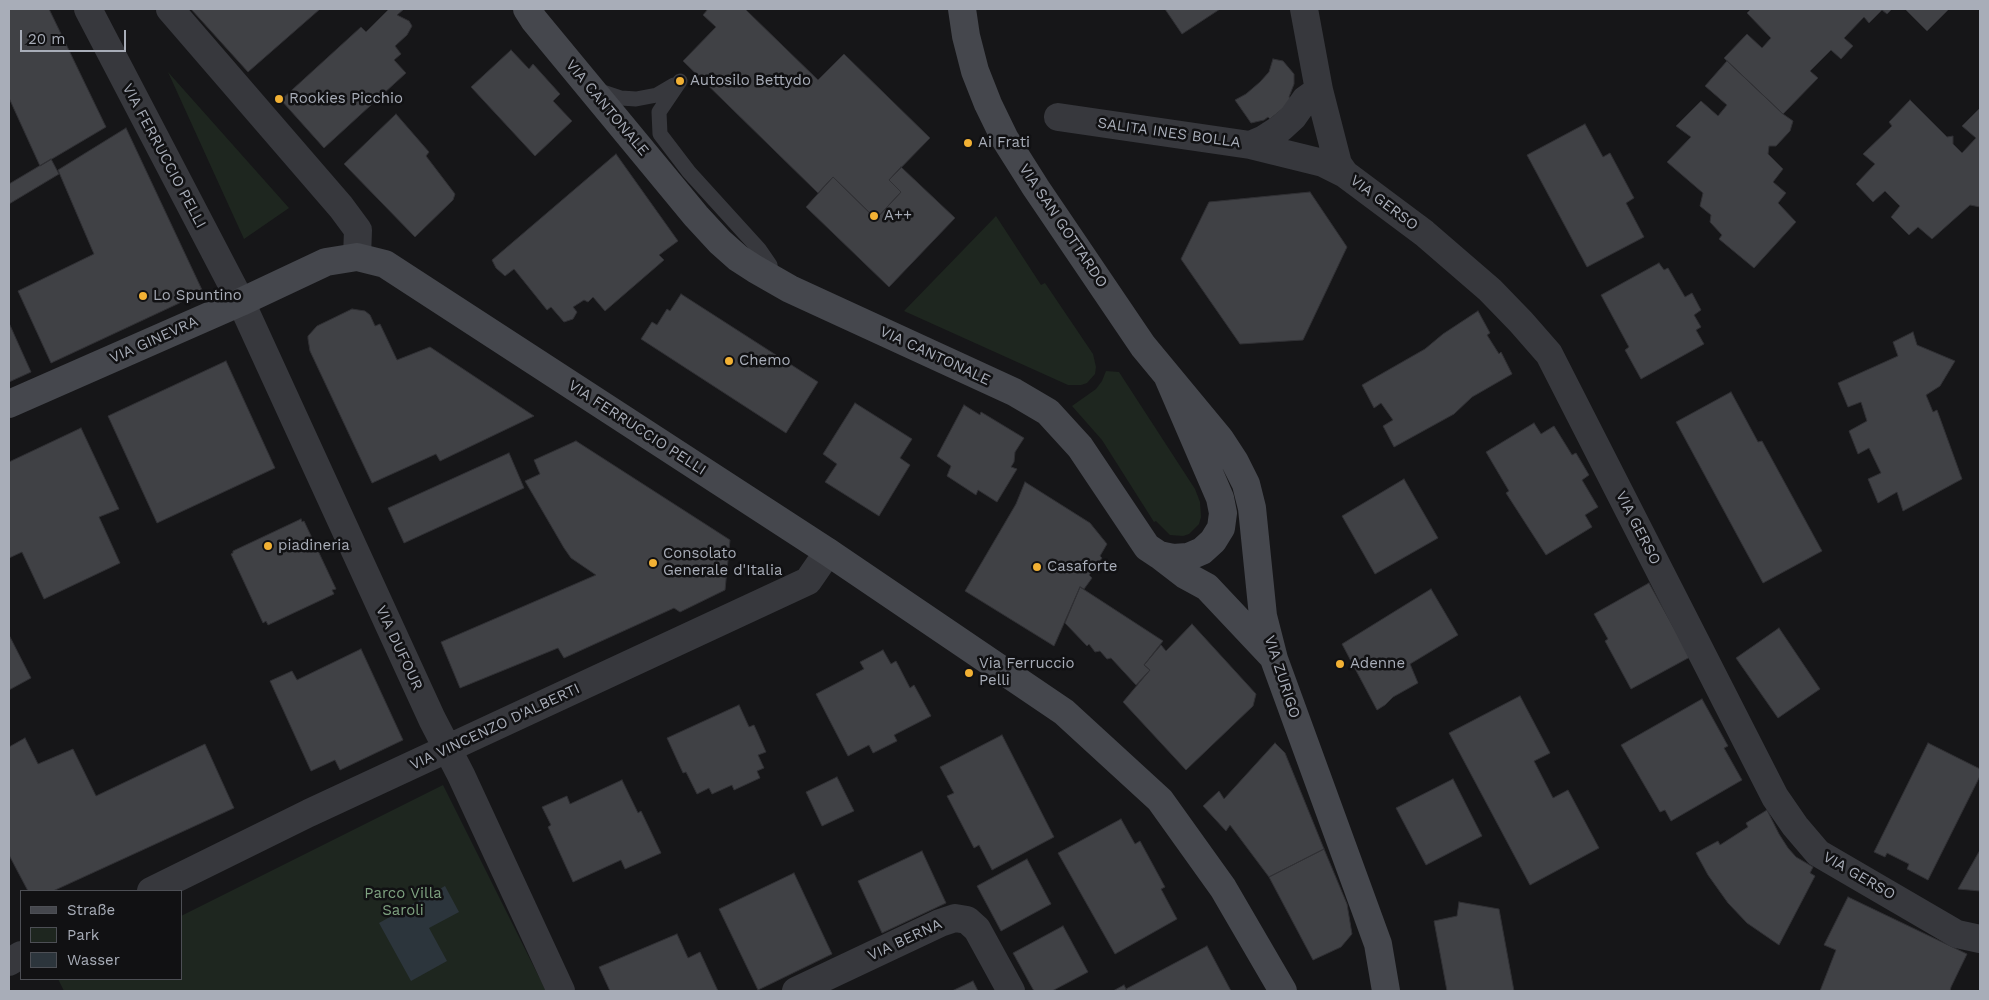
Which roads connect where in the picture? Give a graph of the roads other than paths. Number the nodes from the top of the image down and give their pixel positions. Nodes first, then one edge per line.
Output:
1 (88, 9) edge
2 (170, 9) edge
3 (527, 9) edge
4 (962, 9) edge
5 (1304, 9) edge
6 (591, 88) junction
7 (1319, 90) junction
8 (1058, 117) dead end
9 (1250, 145) junction
10 (1345, 174) junction
11 (357, 257) junction
12 (385, 264) joint
13 (772, 279) junction
14 (241, 302) junction
15 (1167, 375) junction
16 (9, 404) edge
17 (828, 552) junction
18 (1159, 555) junction
19 (1274, 659) junction
20 (449, 749) junction
21 (153, 890) edge
22 (1980, 939) edge
23 (561, 991) edge
24 (796, 991) edge
25 (1011, 991) edge
26 (1283, 991) edge
27 (1386, 991) edge

1 - 14 street, VIA FERRUCCIO PELLI
2 - 11 street
3 - 6 main road, VIA CANTONALE
4 - 15 main road, VIA SAN GOTTARDO
5 - 7 street, VIA GERSO
6 - 13 main road, VIA CANTONALE
6 - 13 lane
7 - 9 street, SALITA INES BOLLA
7 - 10 street, VIA GERSO
8 - 9 street, SALITA INES BOLLA
9 - 10 street
10 - 22 street, VIA GERSO
11 - 12 main road, VIA GINEVRA
11 - 14 main road, VIA GINEVRA
12 - 17 main road, VIA FERRUCCIO PELLI
13 - 18 main road, VIA CANTONALE
14 - 16 main road, VIA GINEVRA
14 - 20 street, VIA DUFOUR
15 - 18 main road
15 - 19 main road, VIA ZURIGO
17 - 20 street, VIA VINCENZO D'ALBERTI
17 - 26 main road, VIA FERRUCCIO PELLI
18 - 19 main road, VIA CANTONALE
19 - 27 main road, VIA ZURIGO
20 - 21 street, VIA VINCENZO D'ALBERTI
20 - 23 street, VIA DUFOUR
24 - 25 street, VIA BERNA

